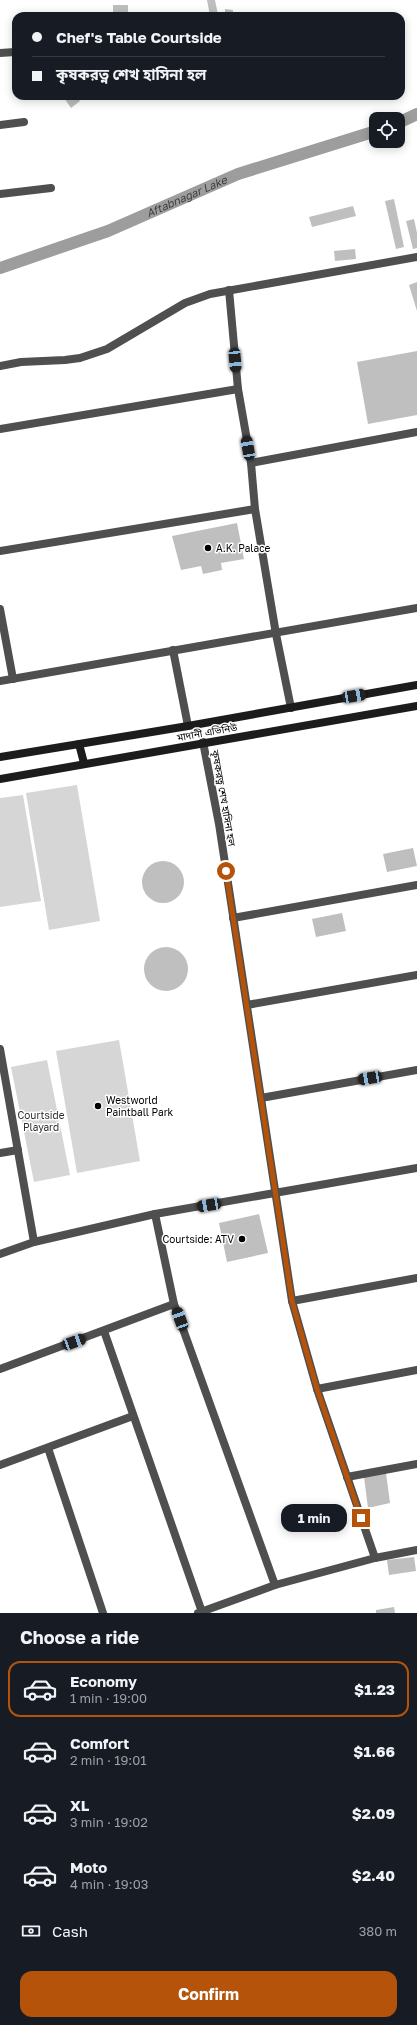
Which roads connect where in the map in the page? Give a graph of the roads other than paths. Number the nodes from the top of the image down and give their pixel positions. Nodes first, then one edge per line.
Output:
1 (12, 52) edge
2 (0, 53) edge
3 (24, 122) dead end
4 (0, 126) edge
5 (51, 188) dead end
6 (0, 194) edge
7 (417, 257) edge
8 (229, 290) junction
9 (0, 366) edge
10 (238, 389) junction
11 (0, 429) edge
12 (417, 432) edge
13 (250, 463) junction
14 (255, 509) junction
15 (0, 551) edge
16 (417, 608) edge
17 (0, 609) edge
18 (276, 634) junction
19 (173, 650) junction
20 (12, 679) junction
21 (0, 681) edge
22 (417, 685) edge
23 (417, 706) edge
24 (291, 708) junction
25 (188, 726) junction
26 (203, 742) junction
27 (79, 744) junction
28 (0, 757) edge
29 (84, 763) junction
30 (0, 779) edge
31 (417, 885) edge
32 (233, 918) junction
33 (417, 975) edge
34 (247, 1005) junction
35 (0, 1048) edge
36 (1, 1062) edge
37 (417, 1070) edge
38 (261, 1098) junction
39 (18, 1150) junction
40 (0, 1153) edge
41 (417, 1168) edge
42 (276, 1194) junction
43 (155, 1214) junction
44 (34, 1242) junction
45 (0, 1254) edge
46 (417, 1278) edge
47 (292, 1301) junction
48 (174, 1304) junction
49 (104, 1331) junction
50 (0, 1369) edge
51 (417, 1370) edge
52 (317, 1389) junction
53 (133, 1416) junction
54 (48, 1448) junction
55 (417, 1464) edge
56 (0, 1465) edge
57 (347, 1477) junction
58 (417, 1550) edge
59 (374, 1558) junction
60 (275, 1585) junction
61 (200, 1612) edge
62 (103, 1613) edge

1 - 2 street
3 - 4 street
5 - 6 street
7 - 8 street
8 - 9 street
8 - 10 street
10 - 11 street
10 - 13 street
12 - 13 street
13 - 14 street
14 - 15 street
14 - 18 street
16 - 18 street
17 - 20 street
18 - 19 street
18 - 24 street
19 - 20 street
19 - 25 street
20 - 21 street
22 - 24 main road, মাদানী এভিনিউ
23 - 26 main road, মাদানী এভিনিউ
24 - 25 main road, মাদানী এভিনিউ
25 - 27 main road, মাদানী এভিনিউ
26 - 29 main road, মাদানী এভিনিউ
26 - 32 street, কৃষকরত্ন শেখ হাসিনা হল
27 - 28 main road, মাদানী এভিনিউ
27 - 29 main road
29 - 30 main road, মাদানী এভিনিউ
31 - 32 street
32 - 34 street, কৃষকরত্ন শেখ হাসিনা হল
33 - 34 street
34 - 38 street, কৃষকরত্ন শেখ হাসিনা হল
35 - 36 street
36 - 39 street
37 - 38 street
38 - 42 street, কৃষকরত্ন শেখ হাসিনা হল
39 - 40 street
39 - 44 street
41 - 42 street
42 - 43 street
42 - 47 street, কৃষকরত্ন শেখ হাসিনা হল
43 - 44 street
43 - 48 street
44 - 45 street
46 - 47 street
47 - 52 street, কৃষকরত্ন শেখ হাসিনা হল
48 - 49 street
48 - 60 street
49 - 50 street
49 - 53 street
51 - 52 street
52 - 57 street, কৃষকরত্ন শেখ হাসিনা হল
53 - 54 street
53 - 61 street
54 - 56 street
54 - 62 street
55 - 57 street
57 - 59 street, কৃষকরত্ন শেখ হাসিনা হল
58 - 59 street
59 - 60 street
60 - 61 street

